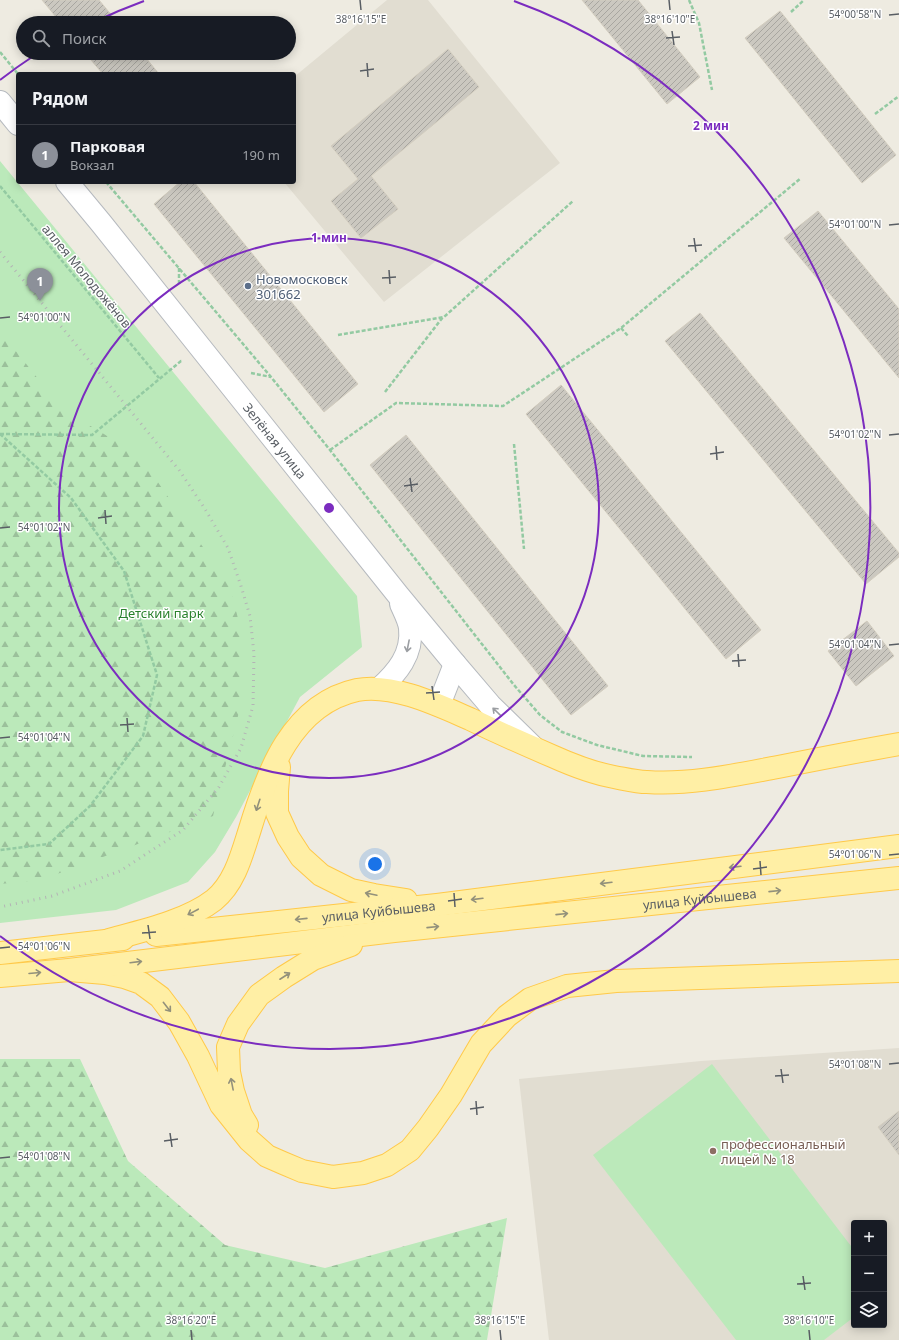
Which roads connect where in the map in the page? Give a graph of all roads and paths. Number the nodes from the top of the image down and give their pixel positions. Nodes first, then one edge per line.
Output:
1 (689, 0) edge
2 (804, 0) edge
3 (791, 12) dead end
4 (0, 52) edge
5 (16, 72) edge
6 (712, 90) dead end
7 (899, 96) edge
8 (0, 102) edge
9 (875, 114) dead end
10 (16, 122) edge
11 (801, 178) dead end
12 (69, 184) edge
13 (108, 184) edge
14 (0, 186) edge
15 (573, 201) dead end
16 (444, 317) junction
17 (621, 328) junction
18 (338, 335) dead end
19 (628, 336) dead end
20 (181, 361) dead end
21 (159, 378) junction
22 (385, 392) dead end
23 (514, 444) dead end
24 (330, 450) junction
25 (524, 549) dead end
26 (398, 596) junction
27 (455, 664) junction
28 (379, 689) junction
29 (439, 705) junction
30 (285, 744) junction
31 (899, 744) edge
32 (536, 749) junction
33 (693, 757) dead end
34 (899, 846) edge
35 (0, 850) edge
36 (899, 878) edge
37 (437, 905) junction
38 (394, 931) junction
39 (109, 940) junction
40 (0, 953) edge
41 (69, 970) junction
42 (899, 970) edge
43 (0, 976) edge
44 (267, 1156) junction

1 - 6 path
2 - 3 path
4 - 5 path
7 - 9 path
8 - 10 street
11 - 17 path
12 - 26 street, Зелёная улица
13 - 24 path
14 - 21 path, аллея Молодожёнов
15 - 16 path
16 - 18 path
16 - 22 path
17 - 19 path
17 - 24 path
20 - 21 path
21 - 35 path
23 - 25 path
24 - 33 path
26 - 27 street, Зелёная улица
26 -> 28 street
27 - 29 street
32 -> 27 street, Зелёная улица
28 - 29 main road
28 - 30 main road
29 - 32 main road
37 -> 30 main road
30 -> 39 main road
31 - 32 main road
34 -> 37 main road, улица Куйбышева
38 -> 36 main road, улица Куйбышева
37 -> 39 main road, улица Куйбышева
41 -> 38 main road, улица Куйбышева
44 -> 38 main road
39 - 40 main road, улица Куйбышева
43 -> 41 main road, улица Куйбышева
41 -> 44 main road
42 - 44 main road

